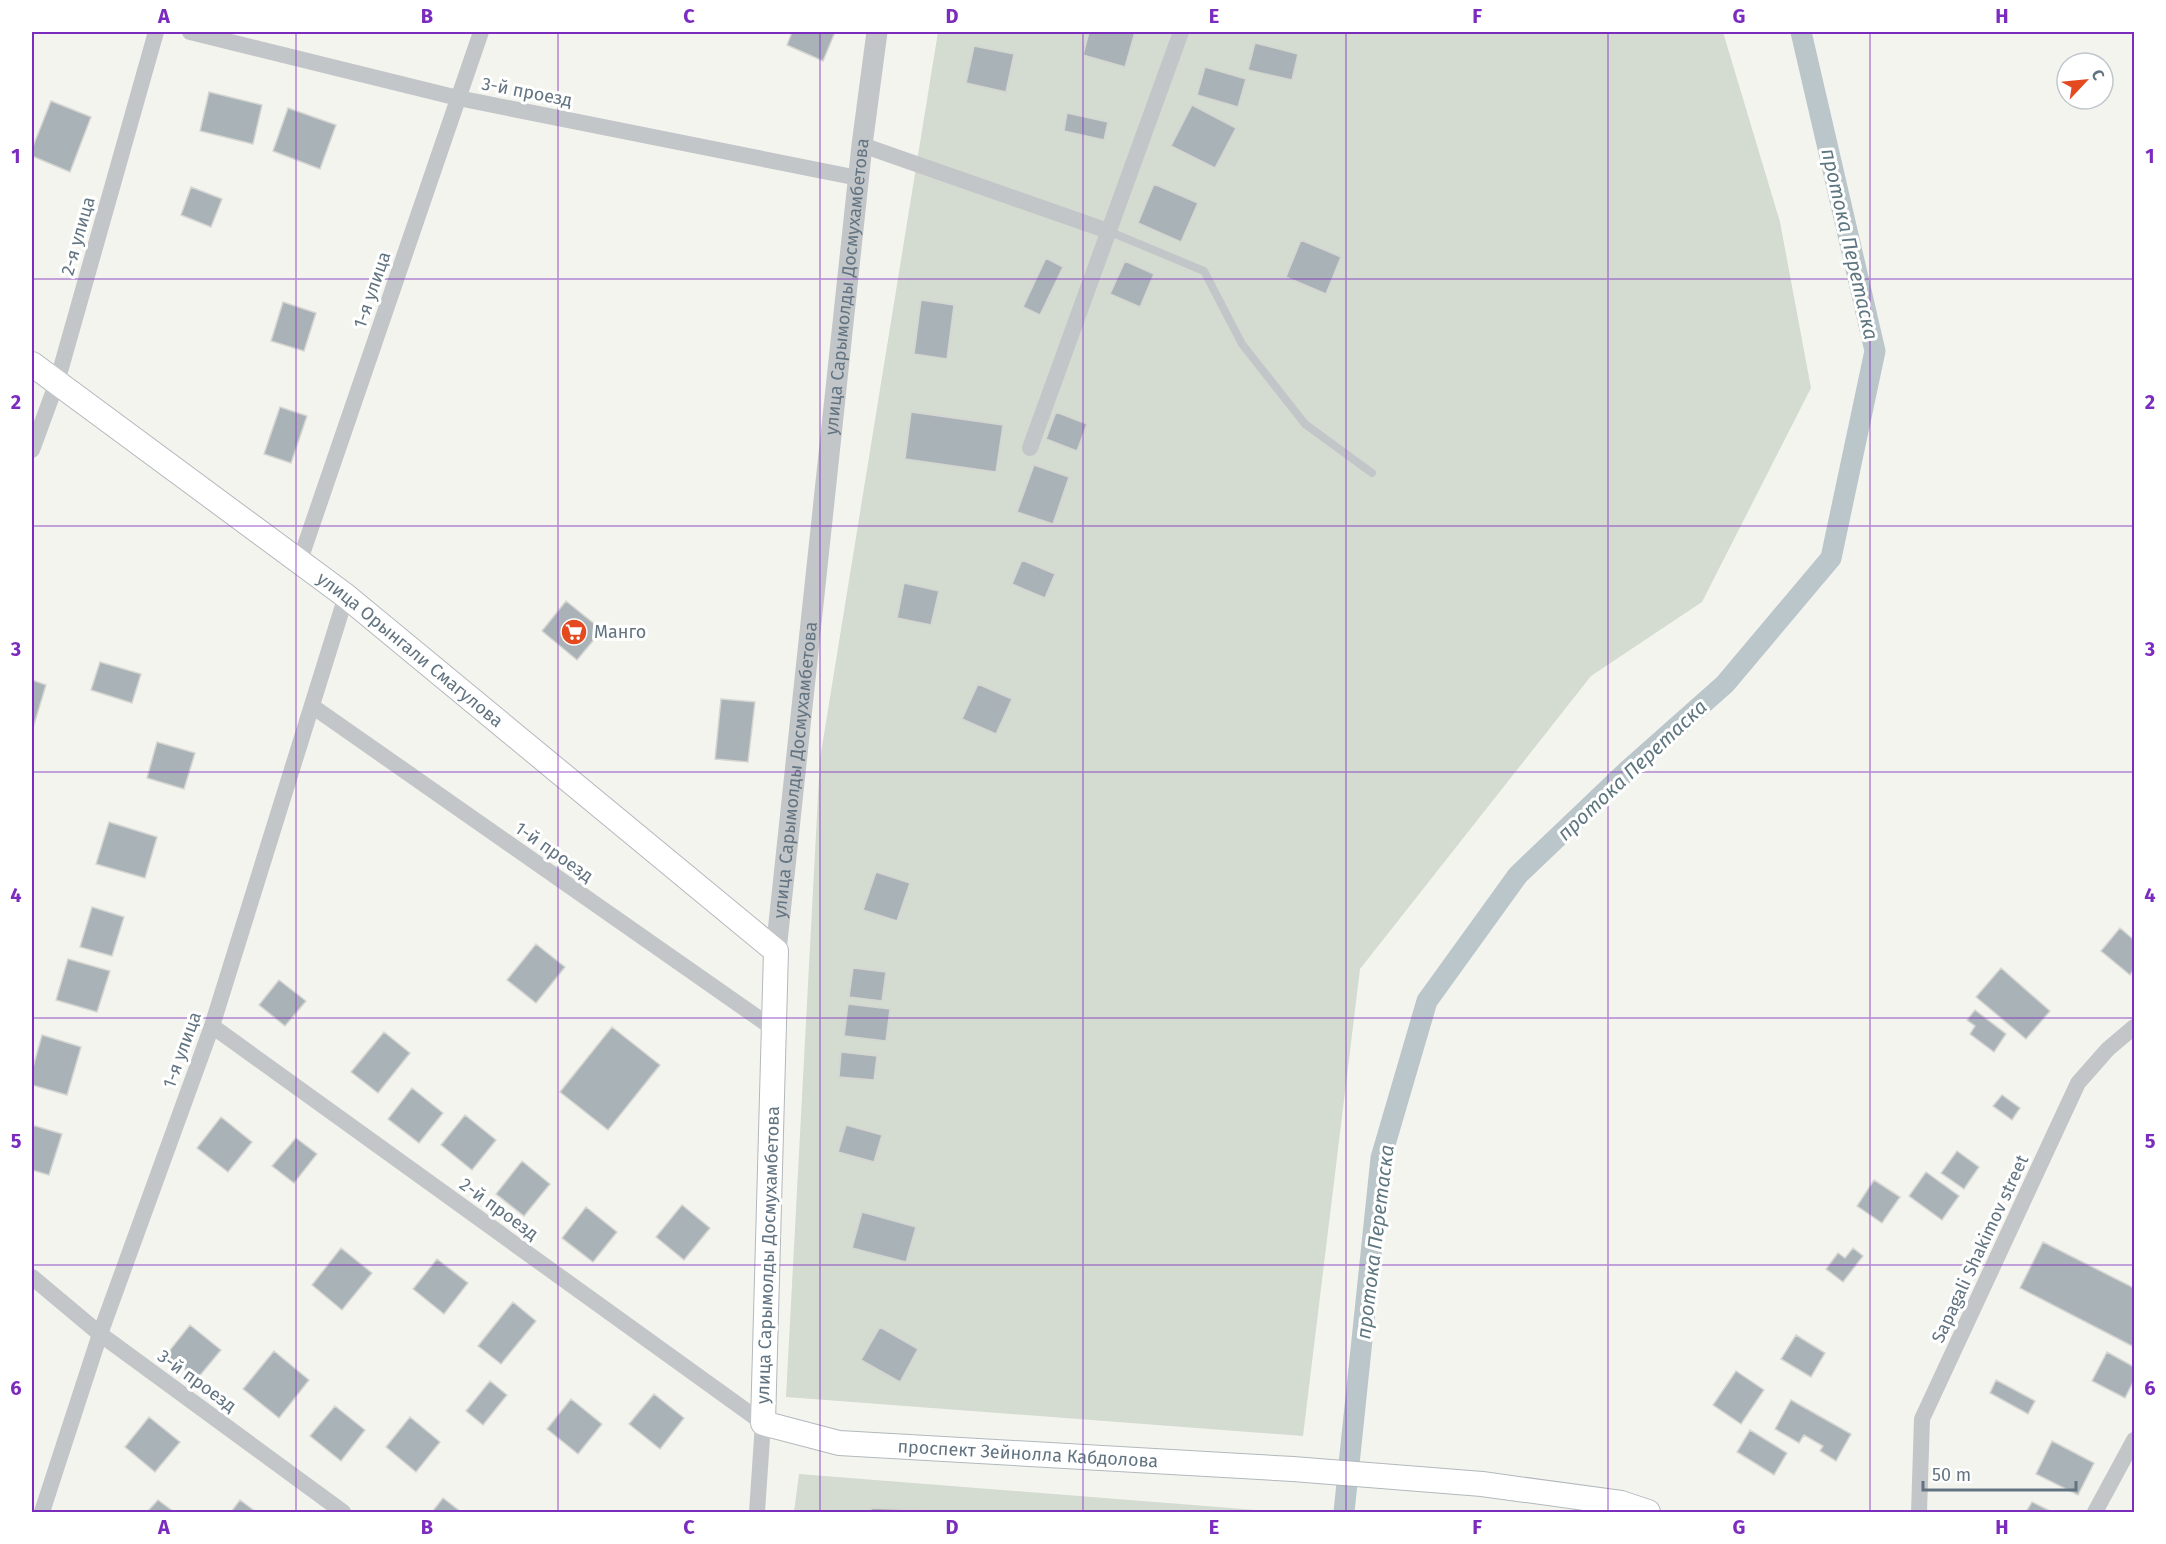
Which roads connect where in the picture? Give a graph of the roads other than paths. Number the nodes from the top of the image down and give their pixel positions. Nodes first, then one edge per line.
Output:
1 (156, 32) edge
2 (190, 32) edge
3 (481, 32) edge
4 (878, 32) edge
5 (1180, 32) edge
6 (458, 98) junction
7 (862, 145) junction
8 (858, 178) junction
9 (1108, 231) junction
10 (32, 364) edge
11 (57, 382) junction
12 (1030, 448) dead end
13 (32, 450) edge
14 (1372, 473) dead end
15 (300, 560) junction
16 (346, 596) junction
17 (312, 706) junction
18 (776, 951) junction
19 (212, 1026) junction
20 (2134, 1027) edge
21 (774, 1029) junction
22 (32, 1276) edge
23 (100, 1334) junction
24 (763, 1423) junction
25 (2134, 1440) edge
26 (42, 1512) edge
27 (343, 1512) edge
28 (758, 1512) edge
29 (1648, 1512) edge
30 (1919, 1512) edge
31 (2095, 1512) edge

1 - 11 street, 2-я улица
2 - 6 street, 3-й проезд
3 - 6 street, 1-я улица
4 - 7 street, улица Сарымолды Досмухамбетова
5 - 9 street
6 - 8 street, 3-й проезд
6 - 15 street, 1-я улица
7 - 8 street, улица Сарымолды Досмухамбетова
7 - 9 street
8 - 18 street, улица Сарымолды Досмухамбетова
9 - 12 street
9 - 14 lane
10 - 11 main road, улица Орынгали Смагулова
11 - 13 street, 2-я улица
11 - 15 main road, улица Орынгали Смагулова
15 - 16 main road, улица Орынгали Смагулова
16 - 17 street, 1-я улица
16 - 18 main road, улица Орынгали Смагулова
17 - 19 street, 1-я улица
17 - 21 street, 1-й проезд
18 - 21 main road, улица Сарымолды Досмухамбетова
19 - 23 street, 1-я улица
19 - 24 street, 2-й проезд
20 - 30 street, Sapagali Shakimov street
21 - 24 main road, улица Сарымолды Досмухамбетова
22 - 23 street, 3-й проезд
23 - 26 street, 1-я улица
23 - 27 street, 3-й проезд
24 - 28 street, улица Сарымолды Досмухамбетова
24 - 29 main road, проспект Зейнолла Кабдолова
25 - 31 street

